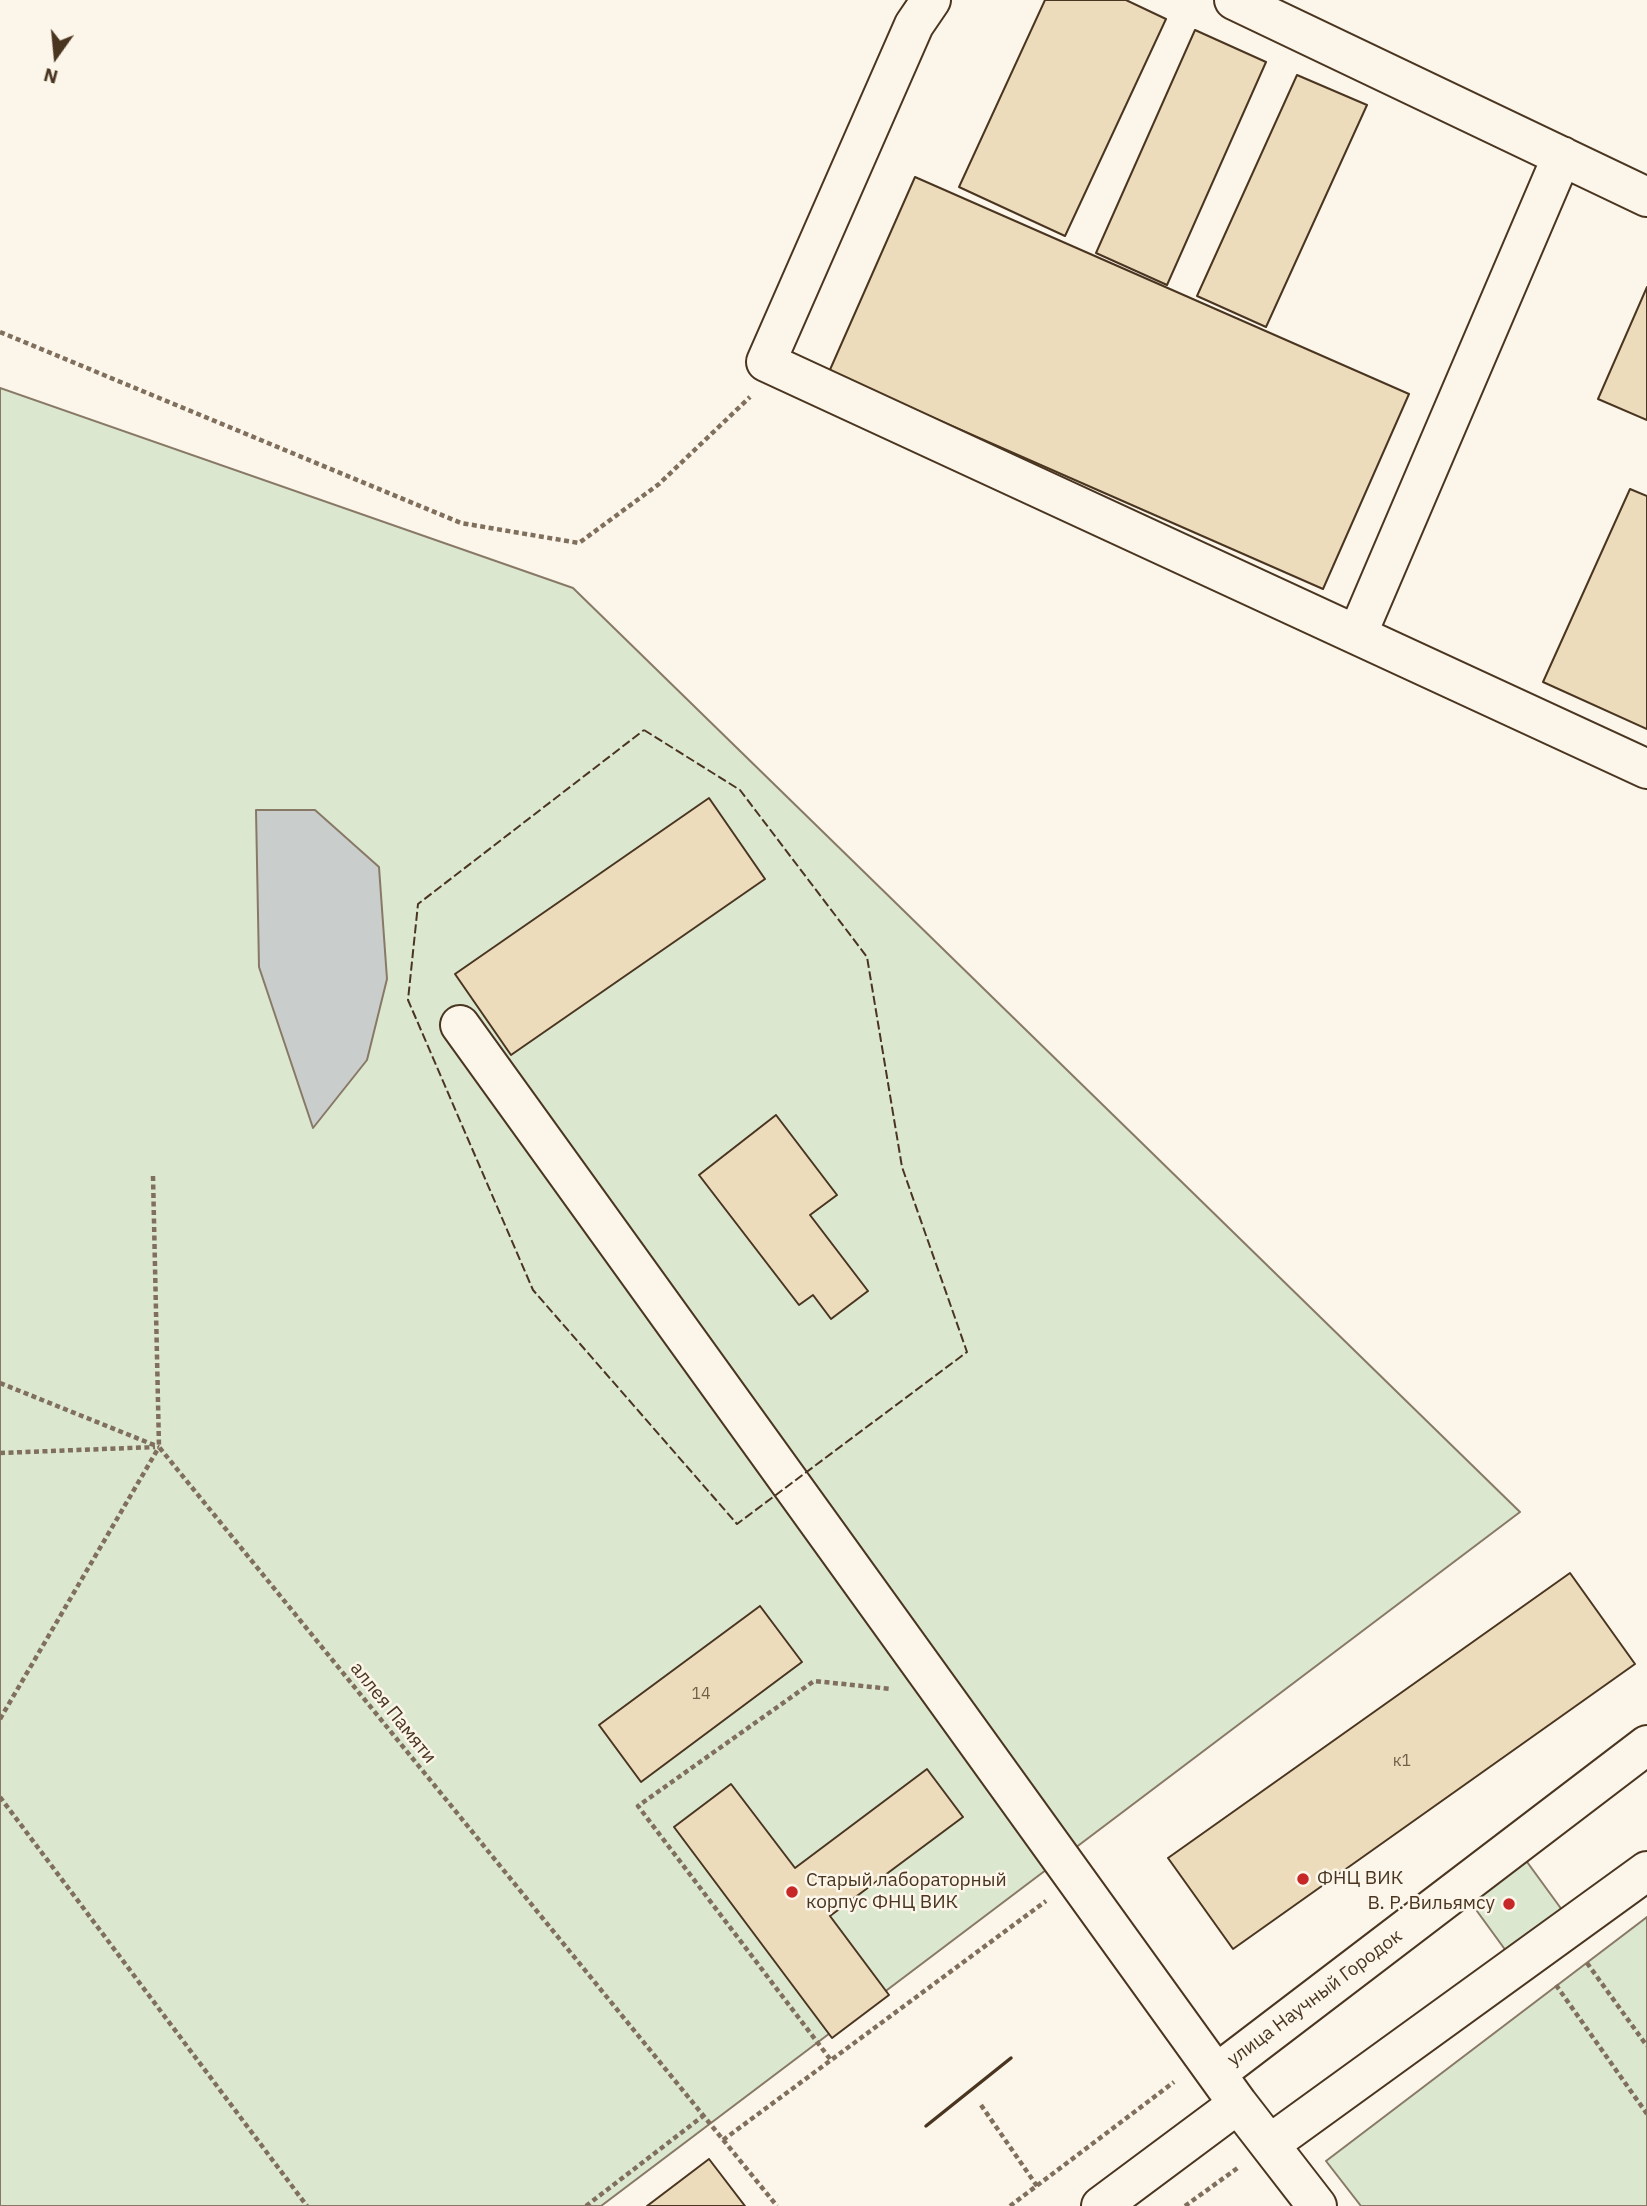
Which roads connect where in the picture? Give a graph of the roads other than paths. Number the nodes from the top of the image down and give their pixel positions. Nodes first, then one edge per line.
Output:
1 (932, 0) edge
2 (1234, 0) edge
3 (1562, 156) junction
4 (1647, 197) edge
5 (1357, 635) junction
6 (1647, 769) edge
7 (460, 1025) dead end
8 (1647, 1745) edge
9 (1647, 1871) edge
10 (1211, 2066) junction
11 (1238, 2104) junction
12 (1270, 2144) junction
13 (1101, 2206) edge
14 (1318, 2206) edge

1 - 5 street
2 - 3 street
3 - 4 street
3 - 5 street
5 - 6 street
7 - 10 street
8 - 10 street, улица Научный Городок
9 - 12 street
10 - 11 street
11 - 12 street
11 - 13 street
12 - 14 street

